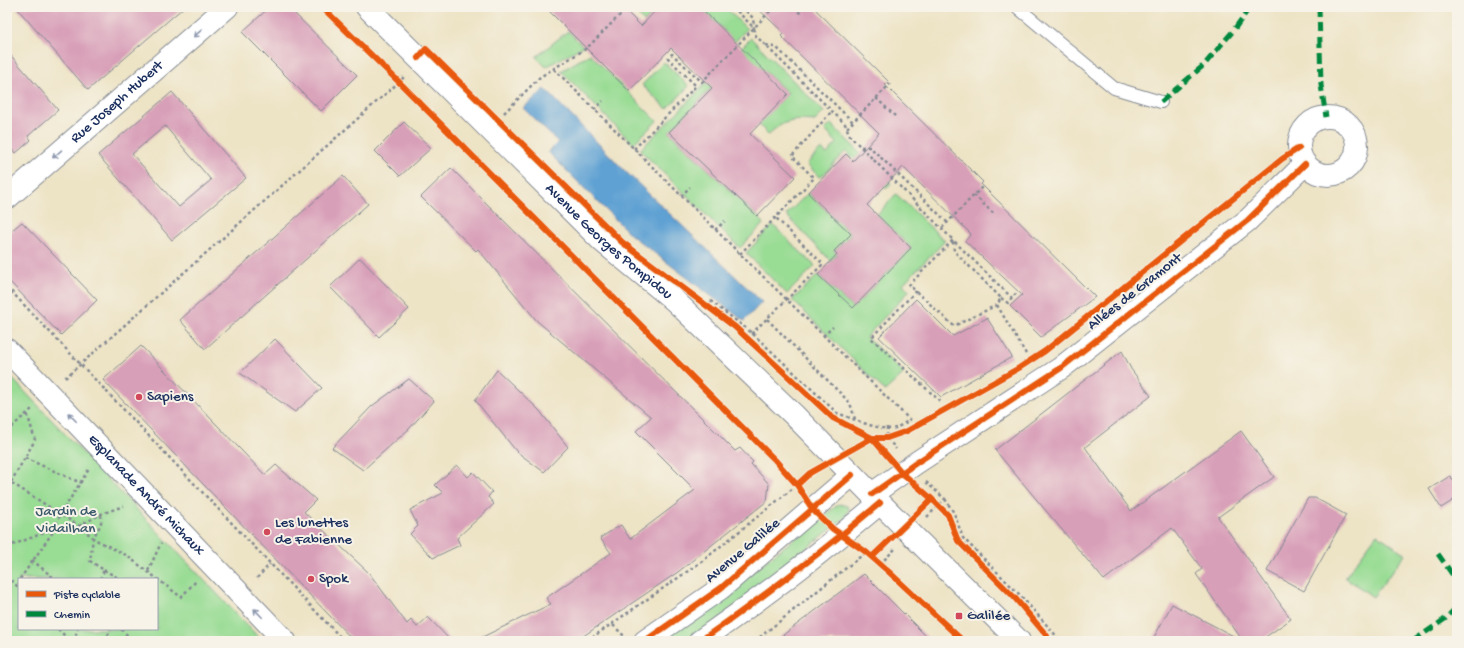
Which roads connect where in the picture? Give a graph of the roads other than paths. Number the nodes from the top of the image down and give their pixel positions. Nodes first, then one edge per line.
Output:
1 (227, 7) edge
2 (367, 7) edge
3 (1017, 7) edge
4 (1161, 102) dead end
5 (1305, 164) dead end
6 (7, 198) edge
7 (7, 350) edge
8 (852, 475) junction
9 (876, 499) junction
10 (285, 641) edge
11 (645, 641) edge
12 (700, 641) edge
13 (1019, 641) edge

1 -> 6 street, Rue Joseph Hubert
2 - 8 street, Avenue Georges Pompidou
3 - 4 lane
5 - 9 street, Allées de Gramont
10 -> 7 street, Esplanade André Michaux
8 - 9 street, Avenue Georges Pompidou
8 - 11 street, Avenue Galilée
9 - 12 street
9 - 13 street, Avenue Georges Pompidou

